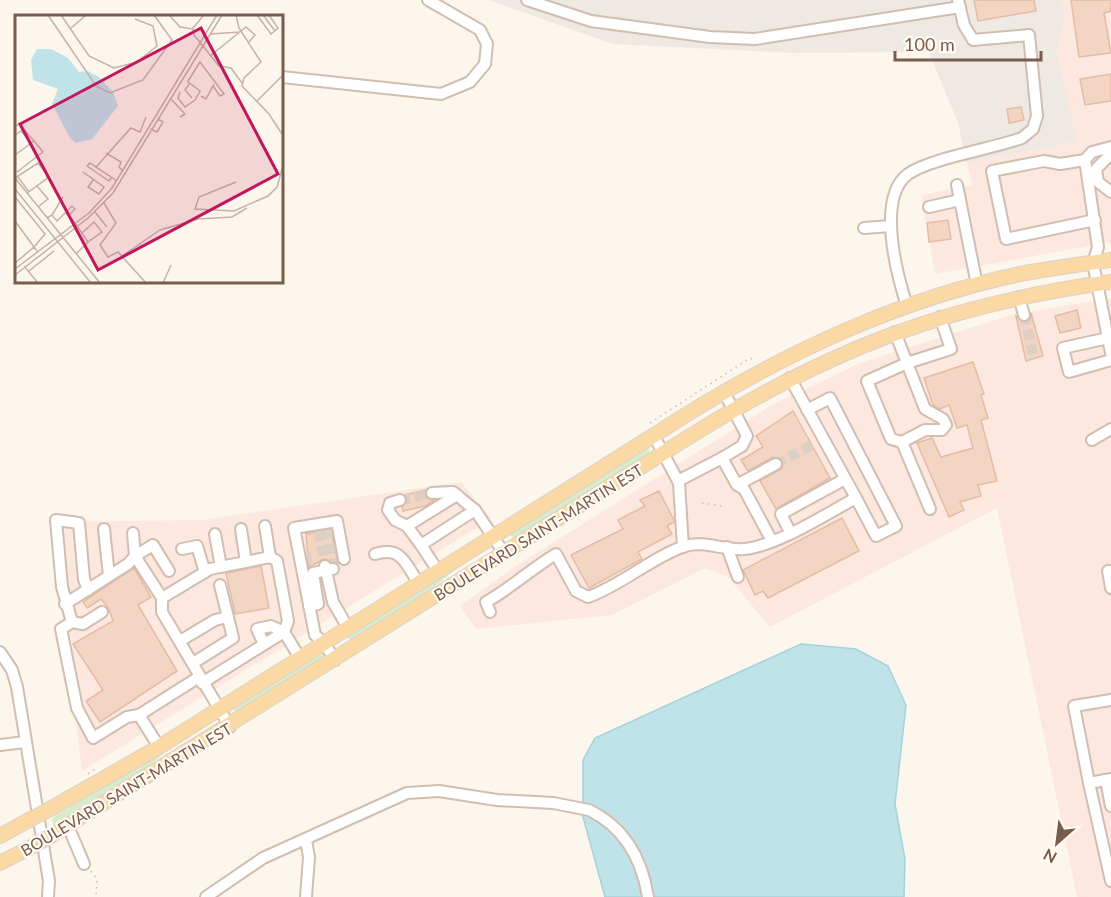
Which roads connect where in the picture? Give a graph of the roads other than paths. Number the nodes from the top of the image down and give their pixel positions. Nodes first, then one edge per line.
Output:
1 (428, 0) edge
2 (527, 0) edge
3 (959, 4) edge
4 (284, 77) edge
5 (1111, 147) edge
6 (1111, 154) edge
7 (1085, 160) junction
8 (957, 185) dead end
9 (1111, 192) edge
10 (960, 200) junction
11 (929, 207) dead end
12 (1095, 220) junction
13 (891, 226) junction
14 (864, 228) dead end
15 (1111, 260) edge
16 (1093, 263) junction
17 (1111, 282) edge
18 (1096, 284) junction
19 (977, 285) junction
20 (1019, 297) junction
21 (907, 306) junction
22 (1024, 315) tunnel mouth
23 (940, 317) junction
24 (896, 332) junction
25 (1108, 338) junction
26 (1111, 352) edge
27 (1111, 360) edge
28 (907, 363) junction
29 (790, 378) junction
30 (724, 392) junction
31 (734, 410) junction
32 (807, 410) junction
33 (1111, 429) edge
34 (654, 436) junction
35 (824, 439) junction
36 (1092, 440) dead end
37 (902, 442) junction
38 (812, 445) tunnel mouth
39 (664, 453) junction
40 (722, 458) junction
41 (776, 464) tunnel mouth
42 (846, 479) junction
43 (678, 482) junction
44 (737, 485) junction
45 (432, 493) tunnel mouth
46 (457, 495) junction
47 (856, 498) junction
48 (400, 500) dead end
49 (930, 509) dead end
50 (475, 510) junction
51 (266, 526) dead end
52 (407, 526) junction
53 (301, 527) junction
54 (241, 529) dead end
55 (104, 530) dead end
56 (790, 532) junction
57 (133, 534) dead end
58 (215, 534) dead end
59 (494, 536) junction
60 (772, 541) junction
61 (421, 545) junction
62 (683, 547) junction
63 (727, 547) junction
64 (182, 549) dead end
65 (306, 553) tunnel mouth
66 (504, 553) junction
67 (375, 554) dead end
68 (135, 556) junction
69 (270, 557) junction
70 (344, 560) dead end
71 (246, 562) junction
72 (221, 567) junction
73 (170, 571) dead end
74 (308, 571) tunnel mouth
75 (1111, 571) edge
76 (205, 572) junction
77 (438, 572) junction
78 (109, 576) junction
79 (738, 577) dead end
80 (419, 584) junction
81 (220, 585) dead end
82 (1111, 588) edge
83 (88, 590) junction
84 (162, 598) junction
85 (308, 601) junction
86 (65, 604) junction
87 (102, 612) dead end
88 (490, 612) dead end
89 (228, 616) junction
90 (342, 619) junction
91 (72, 622) junction
92 (284, 632) junction
93 (330, 639) junction
94 (180, 641) junction
95 (264, 645) junction
96 (0, 652) edge
97 (341, 657) junction
98 (300, 658) junction
99 (193, 663) junction
100 (201, 680) junction
101 (1111, 700) edge
102 (219, 709) junction
103 (139, 715) junction
104 (230, 727) junction
105 (25, 742) junction
106 (0, 745) edge
107 (159, 747) junction
108 (1108, 780) edge
109 (1089, 783) junction
110 (1111, 806) edge
111 (68, 826) junction
112 (0, 836) edge
113 (306, 840) junction
114 (0, 864) edge
115 (84, 864) road end
116 (1111, 881) edge
117 (48, 897) edge
118 (206, 897) edge
119 (306, 897) edge
120 (648, 897) edge

1 - 4 lane
2 - 3 lane
3 - 13 lane
5 - 7 lane
6 - 9 lane
7 - 12 lane
7 - 12 lane
8 - 10 lane
10 - 11 lane
10 - 19 lane
12 - 16 lane
13 - 14 lane
13 - 21 lane
15 - 16 main road, BOULEVARD SAINT-MARTIN EST
16 - 18 lane
16 - 19 main road, BOULEVARD SAINT-MARTIN EST
17 - 18 main road, BOULEVARD SAINT-MARTIN EST
18 - 20 main road, BOULEVARD SAINT-MARTIN EST
18 - 25 lane
19 - 21 main road, BOULEVARD SAINT-MARTIN EST
20 - 22 lane
20 - 23 main road, BOULEVARD SAINT-MARTIN EST
21 - 30 main road, BOULEVARD SAINT-MARTIN EST
23 - 24 main road, BOULEVARD SAINT-MARTIN EST
23 - 28 lane
24 - 28 lane
24 - 29 main road, BOULEVARD SAINT-MARTIN EST
25 - 26 lane
25 - 27 lane
28 - 37 lane
28 - 37 lane
29 - 31 main road, BOULEVARD SAINT-MARTIN EST
29 - 32 lane
30 - 31 lane
30 - 34 main road, BOULEVARD SAINT-MARTIN EST
31 - 39 main road, BOULEVARD SAINT-MARTIN EST
31 - 40 lane
32 - 35 lane
32 - 47 lane
33 - 36 lane
34 - 39 lane
34 - 59 main road, BOULEVARD SAINT-MARTIN EST
35 - 38 lane
35 - 42 lane
37 - 49 lane
39 - 43 lane
39 - 66 main road, BOULEVARD SAINT-MARTIN EST
40 - 43 lane
40 - 44 lane
41 - 44 lane
42 - 47 lane
42 - 56 lane
43 - 62 lane
44 - 60 lane
45 - 46 lane
46 - 50 lane
46 - 52 lane
47 - 56 lane
48 - 52 lane
50 - 59 lane
50 - 61 lane
51 - 69 lane
52 - 61 lane
53 - 65 lane
53 - 70 lane
53 - 85 lane
54 - 71 lane
55 - 78 lane
56 - 60 lane
57 - 68 lane
58 - 72 lane
59 - 66 lane
59 - 77 main road, BOULEVARD SAINT-MARTIN EST
60 - 63 lane
61 - 77 lane
62 - 63 lane
62 - 88 lane
63 - 79 lane
64 - 76 lane
66 - 97 main road, BOULEVARD SAINT-MARTIN EST
67 - 80 lane
68 - 73 lane
68 - 78 lane
68 - 84 lane
69 - 71 lane
69 - 92 lane
71 - 72 lane
72 - 76 lane
74 - 85 lane
75 - 82 lane
76 - 84 lane
77 - 80 main road, BOULEVARD SAINT-MARTIN EST
78 - 83 lane
80 - 90 main road, BOULEVARD SAINT-MARTIN EST
81 - 89 lane
83 - 86 lane
83 - 86 lane
84 - 94 lane
85 - 90 lane
85 - 93 lane
86 - 91 lane
87 - 91 lane
89 - 94 lane
89 - 99 lane
90 - 93 main road, BOULEVARD SAINT-MARTIN EST
91 - 103 lane
92 - 95 lane
92 - 95 lane
92 - 98 lane
93 - 97 lane
93 - 98 main road, BOULEVARD SAINT-MARTIN EST
94 - 99 lane
95 - 100 lane
96 - 105 lane
97 - 104 main road, BOULEVARD SAINT-MARTIN EST
98 - 102 main road, BOULEVARD SAINT-MARTIN EST
99 - 100 lane
100 - 102 lane
100 - 103 lane
101 - 109 lane
102 - 104 lane
102 - 107 main road, BOULEVARD SAINT-MARTIN EST
103 - 107 lane
104 - 111 main road, BOULEVARD SAINT-MARTIN EST
105 - 106 lane
105 - 117 lane
107 - 112 main road, BOULEVARD SAINT-MARTIN EST, bridge
108 - 109 lane
108 - 110 lane
109 - 116 lane
111 - 114 main road, BOULEVARD SAINT-MARTIN EST, bridge
111 - 115 lane
113 - 118 lane
113 - 119 lane
113 - 120 lane

